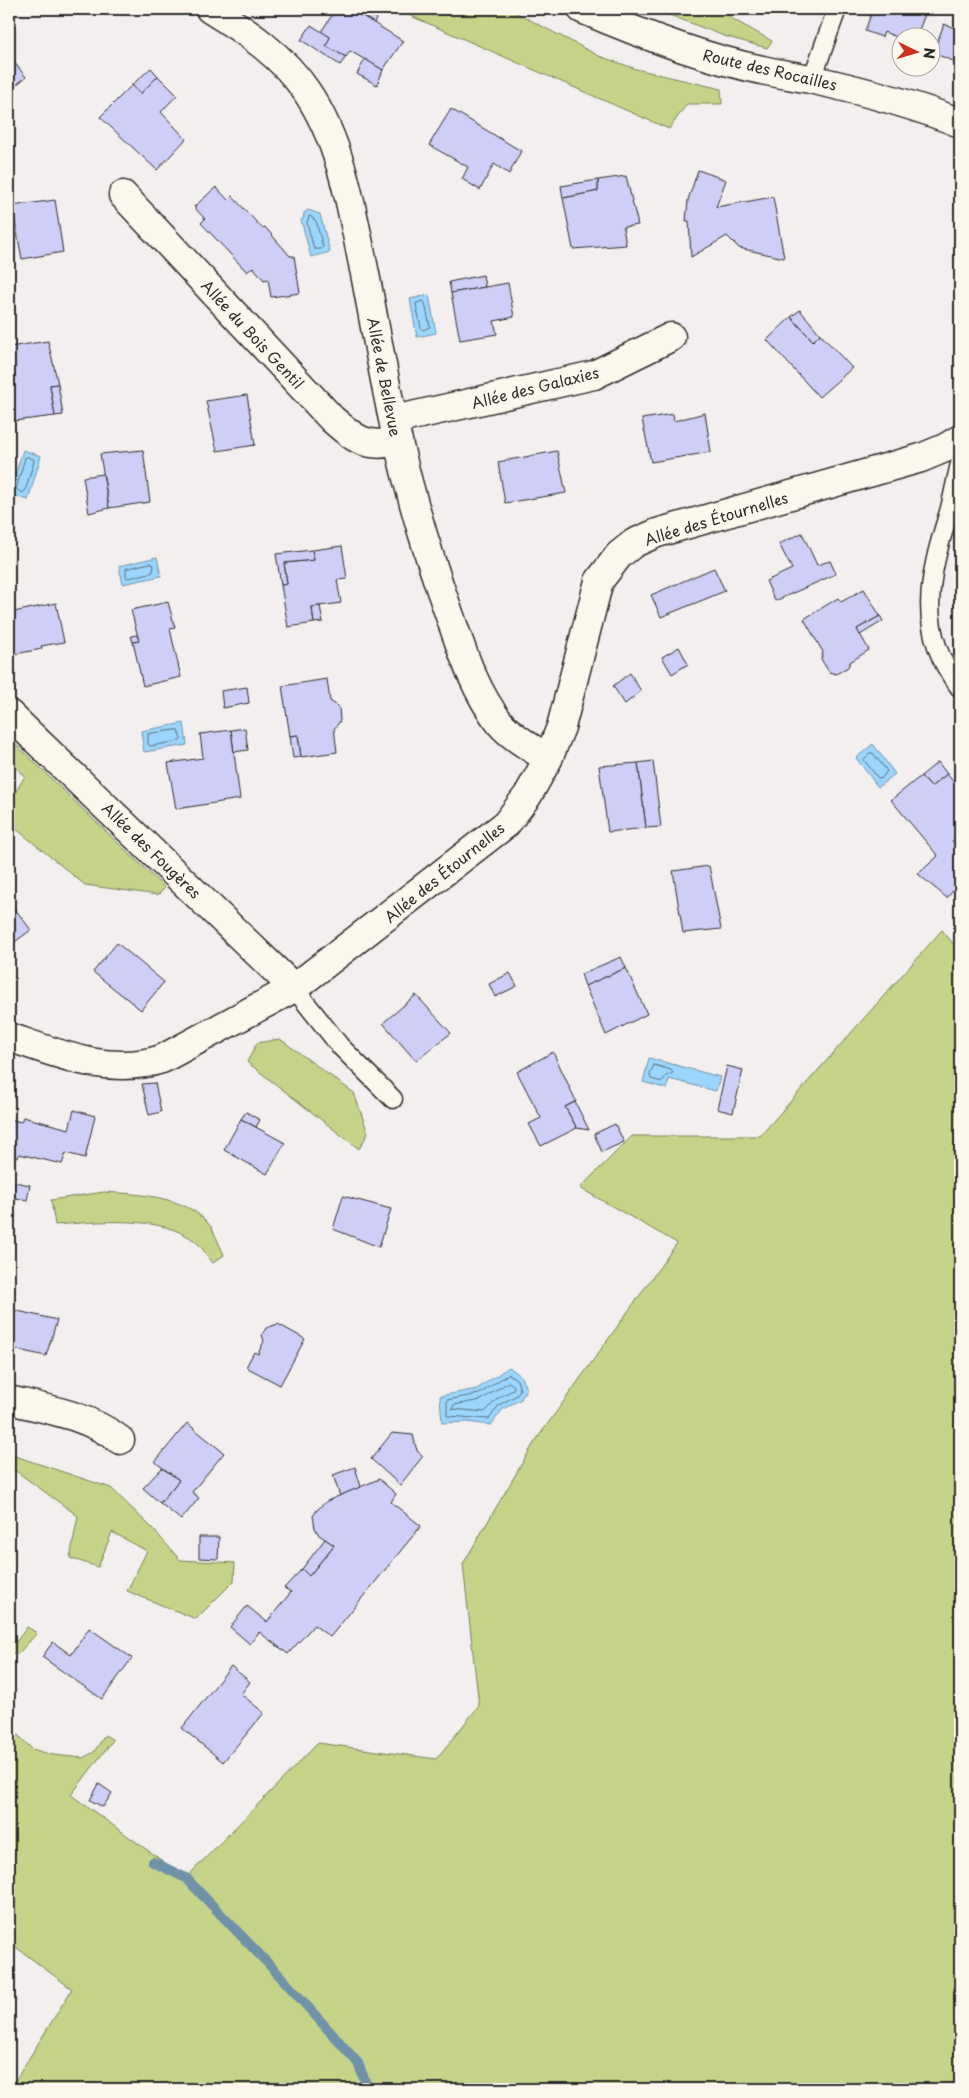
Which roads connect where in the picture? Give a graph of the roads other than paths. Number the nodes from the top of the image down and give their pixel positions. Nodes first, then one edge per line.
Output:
1 (210, 9) edge
2 (582, 9) edge
3 (837, 9) edge
4 (812, 79) junction
5 (960, 123) edge
6 (123, 195) dead end
7 (671, 337) dead end
8 (396, 430) junction
9 (960, 439) edge
10 (960, 464) edge
11 (960, 688) edge
12 (9, 714) edge
13 (548, 759) junction
14 (294, 988) junction
15 (9, 1037) edge
16 (393, 1099) dead end
17 (9, 1400) edge
18 (120, 1440) dead end

1 - 8 street, Allée de Bellevue
2 - 4 street, Route des Rocailles
3 - 4 lane
4 - 5 street, Route des Rocailles
6 - 8 street, Allée du Bois Gentil
7 - 8 street, Allée des Galaxies
8 - 13 street, Allée de Bellevue
9 - 13 street, Allée des Étournelles
10 - 11 lane
12 - 14 street, Allée des Fougères
13 - 14 street, Allée des Étournelles
14 - 15 street, Allée des Étournelles
14 - 16 lane
17 - 18 street

